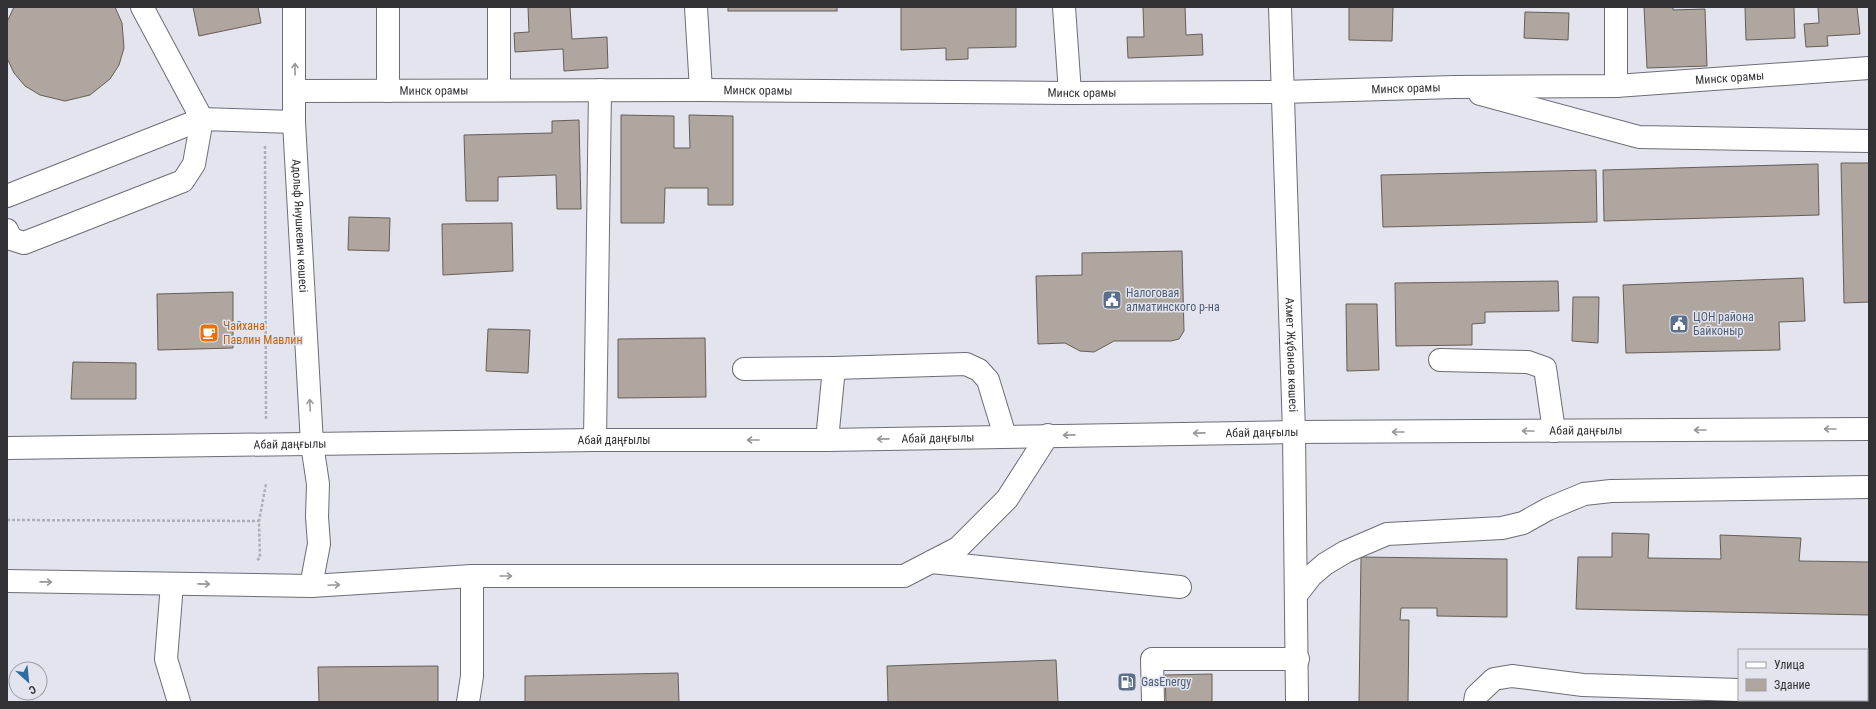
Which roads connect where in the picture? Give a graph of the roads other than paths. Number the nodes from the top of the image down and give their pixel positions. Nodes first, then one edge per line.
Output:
1 (142, 7) edge
2 (294, 7) edge
3 (388, 7) edge
4 (500, 7) edge
5 (696, 7) edge
6 (1064, 7) edge
7 (1280, 7) edge
8 (1616, 7) edge
9 (1869, 68) edge
10 (1616, 86) junction
11 (1454, 87) junction
12 (499, 90) junction
13 (600, 90) junction
14 (702, 90) junction
15 (295, 91) junction
16 (388, 91) junction
17 (1282, 92) junction
18 (1070, 93) junction
19 (202, 119) junction
20 (294, 122) junction
21 (1869, 141) edge
22 (7, 196) edge
23 (7, 230) edge
24 (1440, 360) dead end
25 (744, 368) dead end
26 (834, 368) junction
27 (1869, 429) edge
28 (1554, 431) junction
29 (1294, 432) junction
30 (1048, 435) junction
31 (1005, 436) junction
32 (595, 440) junction
33 (828, 440) junction
34 (312, 444) junction
35 (7, 448) edge
36 (1869, 487) edge
37 (931, 562) junction
38 (472, 576) junction
39 (7, 581) edge
40 (172, 584) junction
41 (312, 586) junction
42 (1180, 587) dead end
43 (1296, 594) junction
44 (1298, 659) junction
45 (1738, 690) edge
46 (1581, 693) edge
47 (179, 702) edge
48 (468, 702) edge
49 (1153, 702) edge
50 (1297, 702) edge
51 (1475, 702) edge

1 - 19 street
15 -> 2 street, Адольф Янушкевич көшесі
3 - 16 street
4 - 12 street
5 - 14 street
6 - 18 street
7 - 17 street, Ахмет Жұбанов көшесі
8 - 10 street
9 - 10 street, Минск орамы
10 - 11 street, Минск орамы
11 - 17 street, Минск орамы
11 - 21 street
12 - 13 street, Минск орамы
12 - 16 street, Минск орамы
13 - 14 street, Минск орамы
13 - 32 street
14 - 18 street, Минск орамы
15 - 16 street, Минск орамы
15 - 20 street, Адольф Янушкевич көшесі
17 - 18 street, Минск орамы
17 - 29 street, Ахмет Жұбанов көшесі
19 - 20 street
19 - 22 street
19 - 23 street
34 -> 20 street, Адольф Янушкевич көшесі
24 - 28 street
25 - 26 street
26 - 31 street
26 - 33 street
27 -> 28 street, Абай даңғылы
28 -> 29 street, Абай даңғылы
29 -> 30 street, Абай даңғылы
29 - 43 street, Ахмет Жұбанов көшесі
30 - 31 street, Абай даңғылы
30 - 37 street
31 -> 33 street, Абай даңғылы
33 -> 32 street, Абай даңғылы
32 - 34 street, Абай даңғылы
34 - 35 street, Абай даңғылы
34 - 41 street, Адольф Янушкевич көшесі
36 - 43 street
38 -> 37 street
37 - 42 street
41 -> 38 street
38 - 48 street
39 -> 40 street
40 -> 41 street
40 - 47 street
43 - 44 street, Ахмет Жұбанов көшесі
44 - 49 street
44 - 50 street, Ахмет Жұбанов көшесі
45 - 46 street
46 - 51 street

